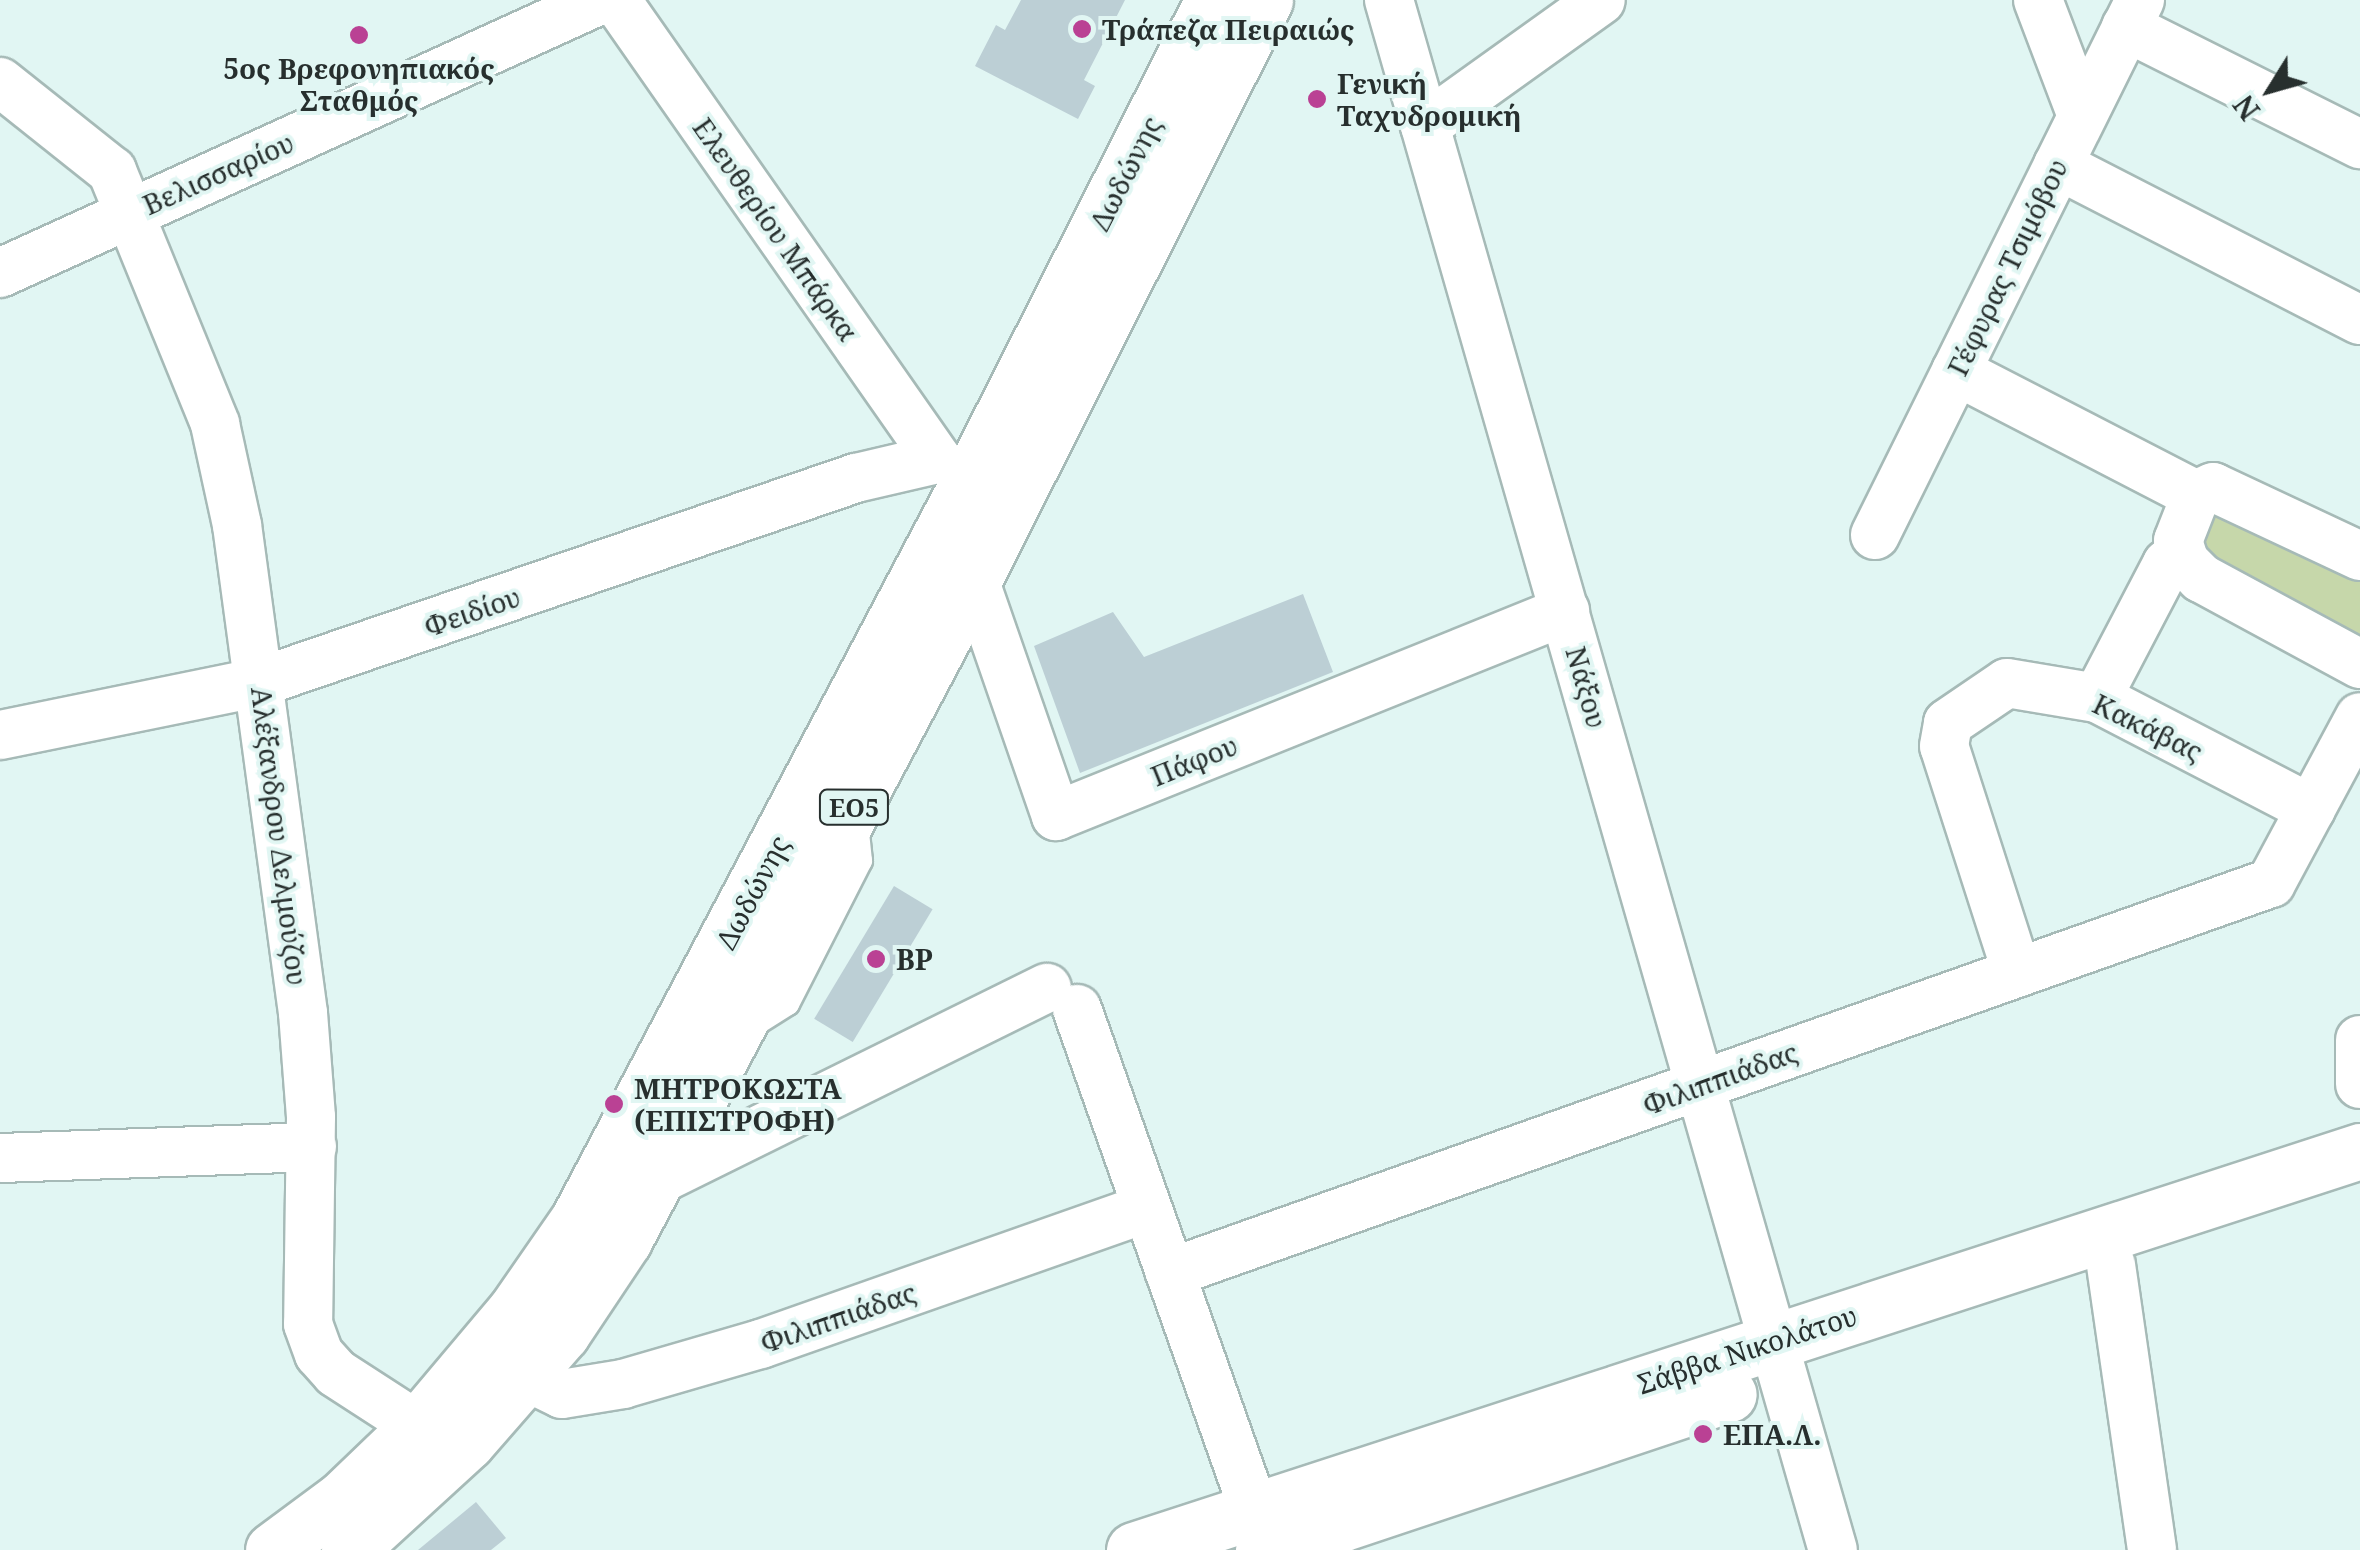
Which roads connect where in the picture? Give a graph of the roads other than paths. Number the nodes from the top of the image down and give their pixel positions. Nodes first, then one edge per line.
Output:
1 (600, 0) edge
2 (616, 0) edge
3 (1212, 0) edge
4 (1264, 0) edge
5 (1389, 0) edge
6 (1602, 0) edge
7 (2038, 0) edge
8 (2133, 14) edge
9 (0, 82) edge
10 (2082, 116) junction
11 (1425, 126) junction
12 (2360, 144) edge
13 (2058, 165) junction
14 (131, 212) junction
15 (0, 273) edge
16 (2360, 320) edge
17 (1956, 370) junction
18 (958, 472) junction
19 (2196, 496) junction
20 (1875, 535) dead end
21 (2180, 554) junction
22 (2360, 556) edge
23 (974, 579) junction
24 (1565, 611) junction
25 (2360, 664) edge
26 (260, 682) junction
27 (2096, 698) junction
28 (2360, 716) edge
29 (0, 736) edge
30 (2311, 809) junction
31 (2018, 972) junction
32 (2360, 1040) edge
33 (2360, 1084) edge
34 (1702, 1085) junction
35 (312, 1146) junction
36 (2360, 1151) edge
37 (0, 1158) edge
38 (656, 1180) junction
39 (2360, 1187) edge
40 (1147, 1208) junction
41 (2111, 1265) junction
42 (1170, 1273) junction
43 (1780, 1357) junction
44 (525, 1376) junction
45 (443, 1434) junction
46 (1258, 1530) edge
47 (274, 1550) edge
48 (349, 1550) edge
49 (368, 1550) edge
50 (1134, 1550) edge
51 (1833, 1550) edge
52 (2152, 1550) edge

1 - 14 street, Βελισσαρίου
2 - 18 street, Ελευθερίου Μπάρκα
3 - 18 main road, Δωδώνης / ΕΟ5
4 - 23 main road, Δωδώνης / ΕΟ5
5 - 11 street, Νάξου
6 - 11 street
7 - 10 street
8 - 10 street, Γέφυρας Τσιμόβου
8 - 12 street
9 - 14 street, Αλέξανδρου Δελμούζου
10 - 13 street, Γέφυρας Τσιμόβου
11 - 24 street, Νάξου
13 - 16 street
13 - 17 street, Γέφυρας Τσιμόβου
14 - 15 street, Βελισσαρίου
14 - 26 street, Αλέξανδρου Δελμούζου
17 - 19 street
17 - 20 street, Γέφυρας Τσιμόβου
18 - 26 street, Φειδίου
18 - 45 main road, Δωδώνης / ΕΟ5
19 - 21 street
19 - 22 street
21 - 25 street
21 - 27 street
23 - 24 street, Πάφου
23 - 38 main road, Δωδώνης / ΕΟ5
24 - 34 street, Νάξου
26 - 29 street, Φειδίου
26 - 35 street, Αλέξανδρου Δελμούζου
27 - 30 street, Κακάβας
27 - 31 street, Κακάβας
28 - 30 street
30 - 31 street, Φιλιππιάδας
31 - 34 street, Φιλιππιάδας
32 - 33 street
34 - 42 street, Φιλιππιάδας
34 - 43 street, Νάξου
35 - 37 street
35 - 45 street, Αλέξανδρου Δελμούζου
36 - 43 main road, Σάββα Νικολάτου
38 - 40 street
38 - 44 main road, Δωδώνης / ΕΟ5
39 - 41 main road, Σάββα Νικολάτου
40 - 42 street
40 - 44 street, Φιλιππιάδας
41 - 43 main road, Σάββα Νικολάτου
41 - 52 street
42 - 46 street
43 - 46 main road, Σάββα Νικολάτου
43 - 51 street, Νάξου
44 - 45 main road, Δωδώνης / ΕΟ5
45 - 47 main road, Δωδώνης / ΕΟ5
45 - 48 main road, Δωδώνης / ΕΟ5
45 - 49 lane
46 - 50 main road, Σάββα Νικολάτου

